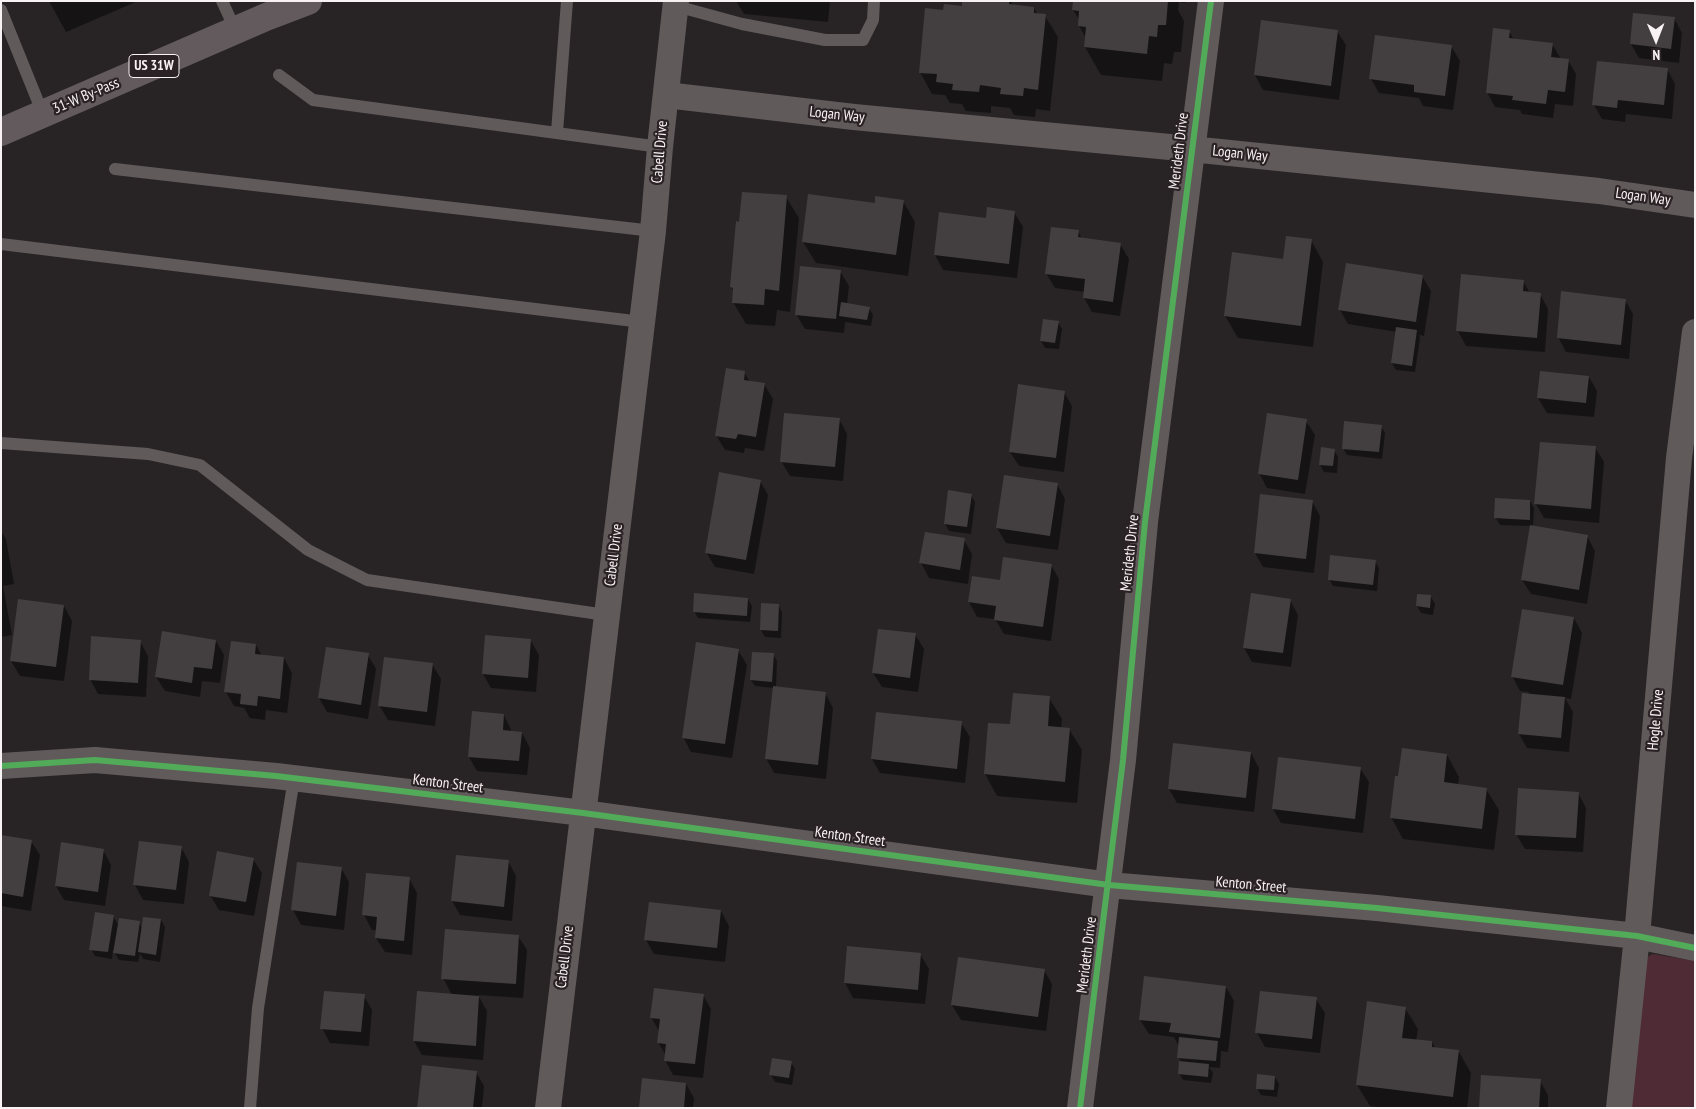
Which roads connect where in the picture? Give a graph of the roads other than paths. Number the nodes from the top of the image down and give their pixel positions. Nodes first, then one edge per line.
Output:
1 (222, 1) edge
2 (308, 1) edge
3 (568, 1) edge
4 (874, 1) edge
5 (1211, 1) edge
6 (676, 4) edge
7 (1, 10) edge
8 (236, 31) junction
9 (279, 75) dead end
10 (666, 95) junction
11 (43, 114) junction
12 (1, 132) edge
13 (557, 132) junction
14 (660, 148) junction
15 (1191, 149) junction
16 (114, 169) dead end
17 (1695, 205) edge
18 (653, 231) junction
19 (1, 244) edge
20 (642, 322) junction
21 (1695, 332) edge
22 (1, 443) edge
23 (1687, 458) edge
24 (606, 615) junction
25 (1, 766) edge
26 (294, 778) junction
27 (583, 813) junction
28 (1109, 885) junction
29 (1637, 936) junction
30 (1695, 948) edge
31 (250, 1108) edge
32 (548, 1108) edge
33 (1080, 1108) edge
34 (1619, 1108) edge

1 - 8 lane
2 - 8 main road, 31-W By-Pass / US 31W
3 - 13 lane
4 - 6 lane
5 - 15 street, Merideth Drive
6 - 10 street, Cabell Drive
7 - 11 lane
8 - 11 main road, 31-W By-Pass / US 31W
9 - 13 lane
10 - 14 street, Cabell Drive
10 - 15 street, Logan Way
11 - 12 main road, 31-W By-Pass / US 31W
13 - 14 lane
14 - 18 street, Cabell Drive
15 - 17 street, Logan Way
15 - 28 street, Merideth Drive
16 - 18 lane
18 - 20 street, Cabell Drive
19 - 20 lane
20 - 24 street, Cabell Drive
21 - 23 street, Hogle Drive
22 - 24 lane
23 - 29 street, Hogle Drive
24 - 27 street, Cabell Drive
25 - 26 street, Kenton Street
26 - 27 street, Kenton Street
26 - 31 lane
27 - 28 street, Kenton Street
27 - 32 street, Cabell Drive
28 - 29 street, Kenton Street
28 - 33 street, Merideth Drive
29 - 30 street, Kenton Street
29 - 34 street, Hogle Drive

